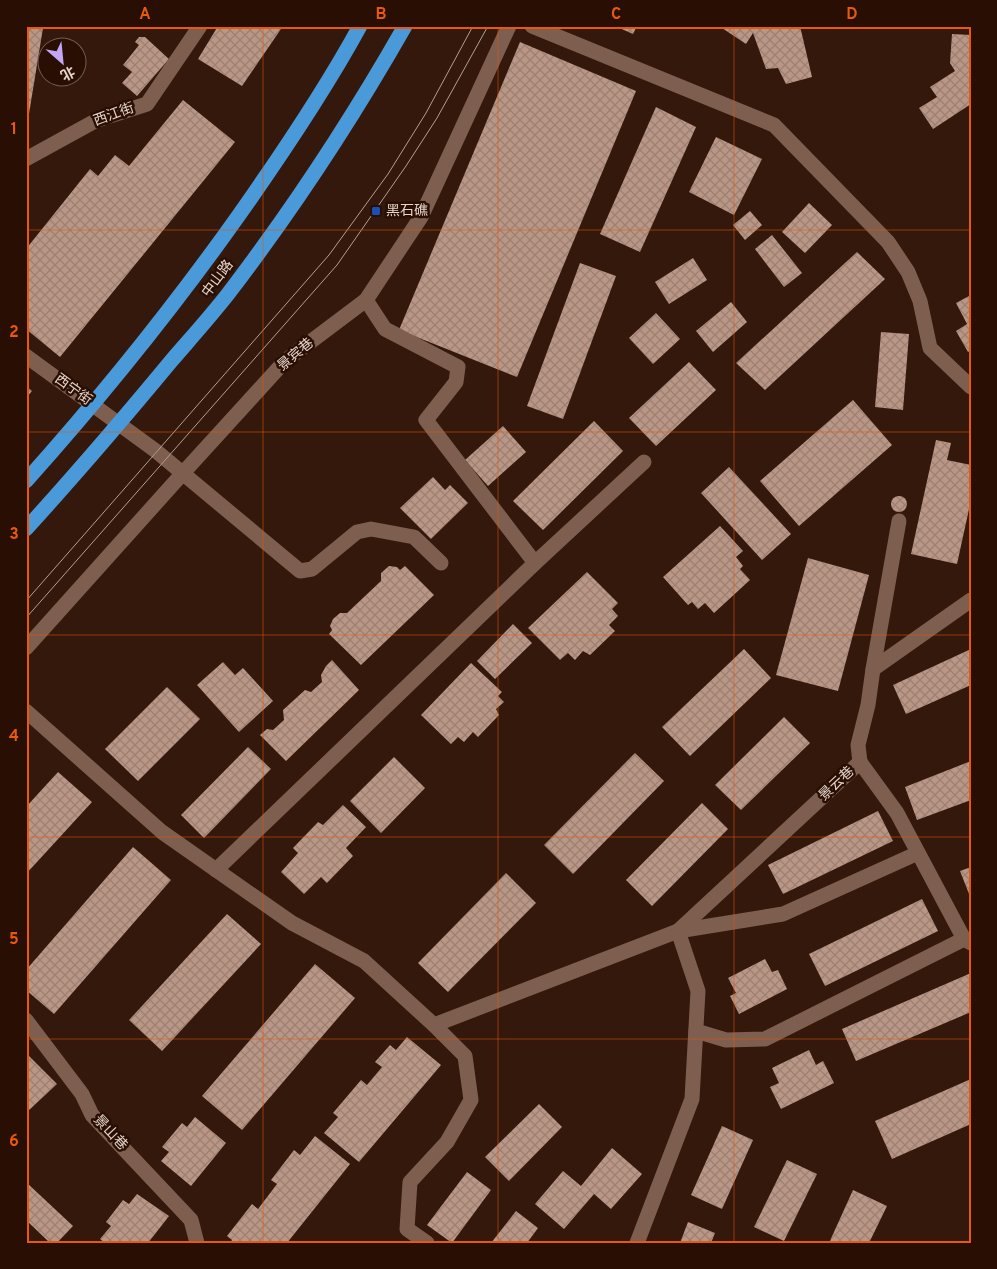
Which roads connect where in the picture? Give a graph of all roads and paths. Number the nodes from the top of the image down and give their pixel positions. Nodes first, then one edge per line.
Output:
1 (200, 26) edge
2 (360, 26) edge
3 (405, 26) edge
4 (510, 26) edge
5 (532, 26) edge
6 (26, 158) edge
7 (366, 300) junction
8 (26, 356) edge
9 (971, 387) edge
10 (94, 405) junction
11 (119, 423) junction
12 (644, 462) dead end
13 (183, 472) junction
14 (26, 482) edge
15 (899, 521) dead end
16 (26, 529) edge
17 (441, 563) dead end
18 (535, 563) junction
19 (969, 608) edge
20 (26, 648) edge
21 (873, 670) junction
22 (26, 711) edge
23 (860, 762) junction
24 (918, 853) junction
25 (216, 870) junction
26 (678, 930) junction
27 (967, 941) edge
28 (26, 1020) edge
29 (434, 1025) junction
30 (696, 1031) junction
31 (197, 1243) edge
32 (427, 1243) edge
33 (637, 1243) edge

1 - 6 street, 西江街
2 - 10 highway, 中山路
3 - 11 highway, 中山路
4 - 7 street, 景宾巷
5 - 9 street
7 - 13 street, 景宾巷
7 - 18 street
8 - 10 street, 西宁街
10 - 11 street, 西宁街
10 - 14 highway, 中山路
11 - 13 street, 西宁街
11 - 16 highway, 中山路
12 - 18 street
13 - 17 street, 西宁街
13 - 20 street, 景宾巷
15 - 21 street, 景云巷
18 - 25 street
19 - 21 street
21 - 23 street, 景云巷
22 - 25 street
23 - 24 street
23 - 26 street, 景云巷
24 - 26 street
24 - 27 street
25 - 29 street
26 - 29 street
26 - 30 street
27 - 30 street
28 - 31 street, 景山巷
29 - 32 street
30 - 33 street

